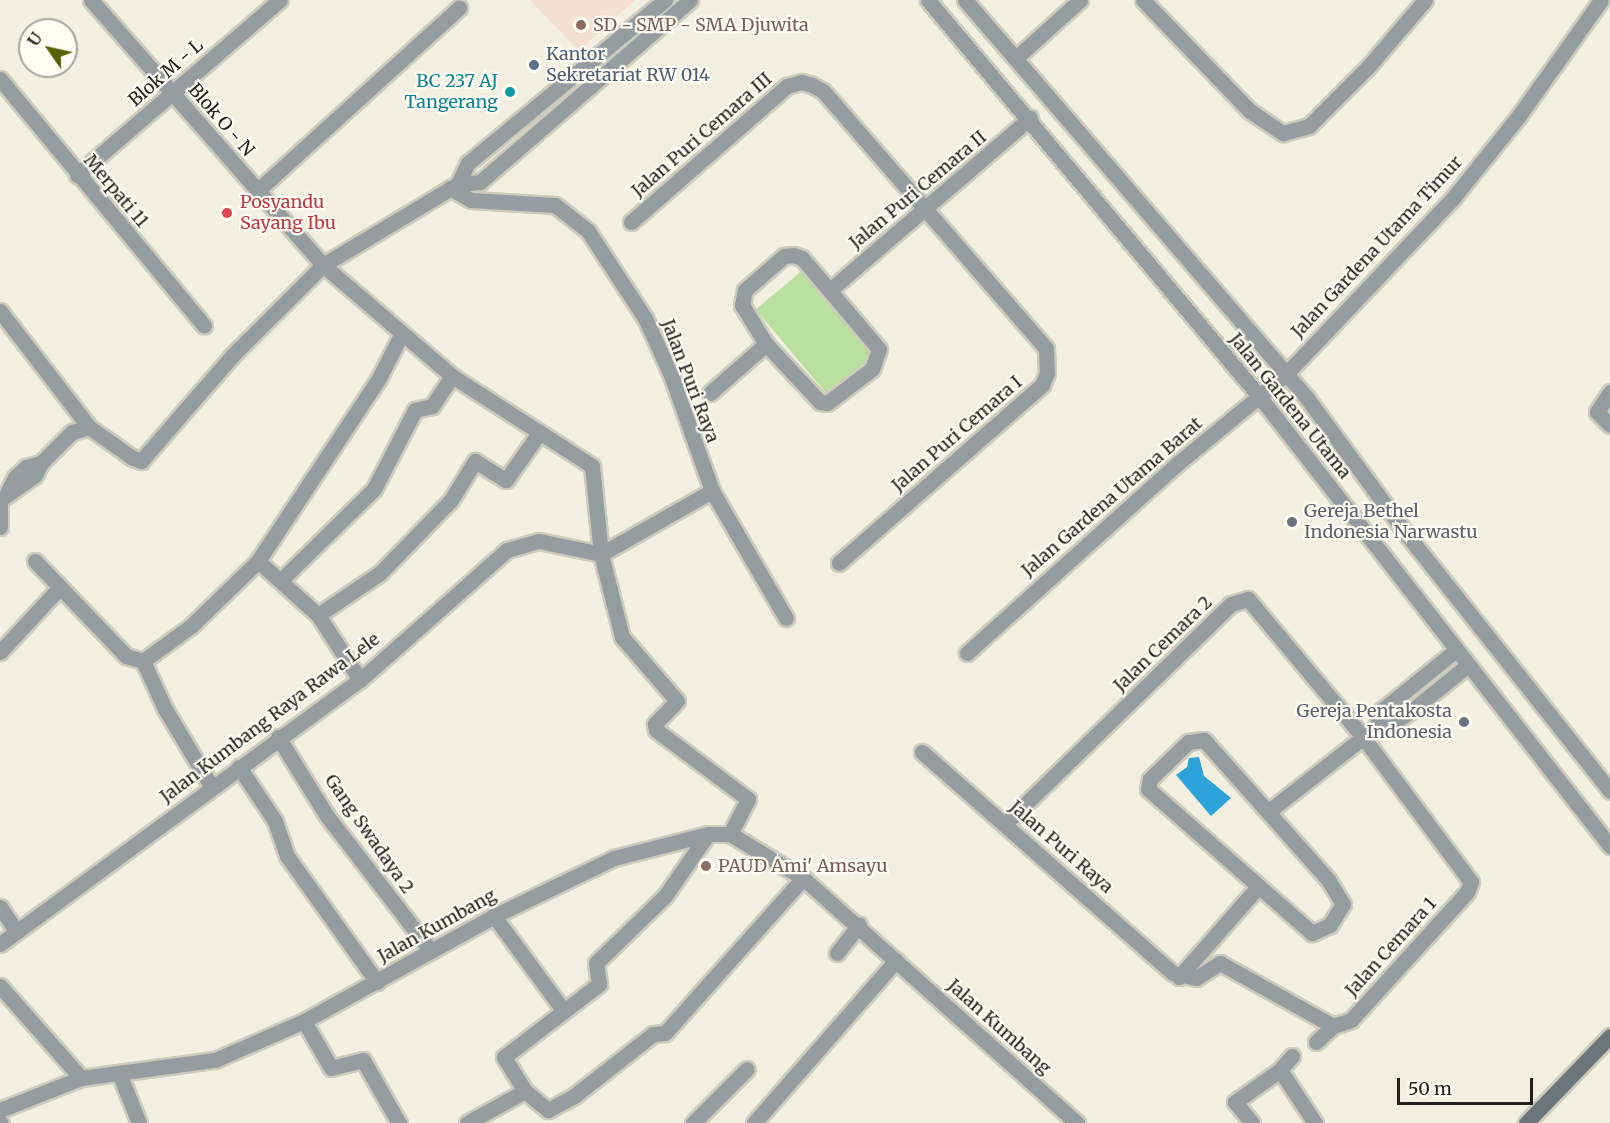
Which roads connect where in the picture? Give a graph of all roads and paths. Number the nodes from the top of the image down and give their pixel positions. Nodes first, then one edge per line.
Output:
1 (91, 0) edge
2 (280, 0) edge
3 (665, 0) edge
4 (690, 0) edge
5 (928, 0) edge
6 (965, 0) edge
7 (1080, 0) edge
8 (1143, 0) edge
9 (1425, 0) edge
10 (1600, 0) edge
11 (459, 8) dead end
12 (1017, 57) junction
13 (0, 79) edge
14 (172, 94) junction
15 (1030, 118) junction
16 (77, 175) junction
17 (454, 186) junction
18 (257, 191) junction
19 (925, 210) junction
20 (631, 222) dead end
21 (322, 265) junction
22 (830, 290) junction
23 (0, 311) edge
24 (204, 326) dead end
25 (401, 335) junction
26 (766, 344) junction
27 (1286, 374) junction
28 (452, 376) junction
29 (1610, 392) edge
30 (710, 393) dead end
31 (1259, 396) junction
32 (1610, 425) edge
33 (89, 427) junction
34 (539, 433) junction
35 (712, 491) junction
36 (2, 499) edge
37 (0, 527) edge
38 (601, 554) junction
39 (35, 561) dead end
40 (258, 561) junction
41 (839, 563) dead end
42 (281, 580) junction
43 (59, 588) junction
44 (318, 615) junction
45 (786, 618) dead end
46 (1456, 650) junction
47 (0, 652) edge
48 (967, 653) dead end
49 (142, 661) junction
50 (1468, 665) junction
51 (360, 680) junction
52 (1376, 727) junction
53 (278, 737) junction
54 (1363, 737) junction
55 (922, 752) dead end
56 (239, 767) junction
57 (211, 786) junction
58 (1610, 790) edge
59 (1269, 811) junction
60 (1005, 825) junction
61 (708, 834) junction
62 (730, 834) junction
63 (1610, 846) edge
64 (803, 878) junction
65 (1257, 888) junction
66 (0, 907) edge
67 (494, 916) junction
68 (859, 925) junction
69 (17, 932) junction
70 (0, 944) edge
71 (430, 951) junction
72 (837, 953) dead end
73 (896, 960) junction
74 (1176, 975) junction
75 (377, 982) junction
76 (0, 986) edge
77 (563, 1010) junction
78 (304, 1021) junction
79 (1333, 1026) junction
80 (1610, 1036) edge
81 (1316, 1042) dead end
82 (1292, 1056) dead end
83 (747, 1069) dead end
84 (1280, 1070) junction
85 (119, 1073) junction
86 (81, 1078) junction
87 (525, 1091) junction
88 (0, 1110) edge
89 (139, 1123) edge
90 (399, 1123) edge
91 (467, 1123) edge
92 (693, 1123) edge
93 (754, 1123) edge
94 (1077, 1123) edge
95 (1252, 1123) edge
96 (1315, 1123) edge
97 (1526, 1123) edge

1 - 14 street, Blok O - N
2 - 14 street, Blok M - L
3 - 17 street
4 - 17 street
5 - 15 street, Jalan Gardena Utama
6 - 12 street, Jalan Gardena Utama
7 - 12 street
8 - 9 street
10 - 27 street, Jalan Gardena Utama Timur
11 - 18 street
12 - 27 street, Jalan Gardena Utama
13 - 16 street, Merpati 11
14 - 16 street, Blok M - L
14 - 18 street, Blok O - N
15 - 19 street, Jalan Puri Cemara II
15 - 31 street, Jalan Gardena Utama
16 - 24 street, Merpati 11
17 - 21 street
17 - 35 street, Jalan Puri Raya
18 - 21 street, Blok O - N
19 - 20 street, Jalan Puri Cemara III
19 - 22 street, Jalan Puri Cemara II
19 - 41 street, Jalan Puri Cemara I
21 - 25 street, Blok O - N
21 - 33 street
22 - 26 street
22 - 26 street
23 - 33 street
25 - 28 street, Blok O - N
25 - 40 street
26 - 30 street
27 - 31 street, Jalan Gardena Utama Barat
27 - 58 street, Jalan Gardena Utama
28 - 34 street, Blok O - N
28 - 42 street
29 - 32 street
31 - 46 street, Jalan Gardena Utama
31 - 48 street, Jalan Gardena Utama Barat
33 - 36 street
34 - 38 street, Blok O - N
34 - 44 street
35 - 38 street
35 - 45 street, Jalan Puri Raya
36 - 37 street
38 - 51 street, Jalan Kumbang Raya Rawa Lele
38 - 62 street
39 - 43 street
40 - 42 street
40 - 49 street
42 - 44 street
43 - 47 street
43 - 49 street
44 - 51 street
46 - 50 street, Jalan Gardena Utama
46 - 52 street
49 - 57 street
50 - 52 street
50 - 63 street, Jalan Gardena Utama
51 - 53 street, Jalan Kumbang Raya Rawa Lele
52 - 54 street
53 - 56 street, Jalan Kumbang Raya Rawa Lele
53 - 71 street, Gang Swadaya 2
54 - 59 street
54 - 60 street, Jalan Cemara 2
54 - 79 street, Jalan Cemara 1
55 - 60 street, Jalan Puri Raya
56 - 57 street, Jalan Kumbang Raya Rawa Lele
56 - 75 street
57 - 69 street, Jalan Kumbang Raya Rawa Lele
59 - 65 street
59 - 65 street
60 - 74 street, Jalan Puri Raya
61 - 62 street, Jalan Kumbang
61 - 67 street, Jalan Kumbang
61 - 77 street
62 - 64 street, Jalan Kumbang
64 - 68 street, Jalan Kumbang
64 - 87 street
65 - 74 street
66 - 69 street
67 - 71 street, Jalan Kumbang
67 - 77 street
68 - 72 street
68 - 73 street, Jalan Kumbang
69 - 70 street, Jalan Kumbang Raya Rawa Lele
71 - 75 street, Jalan Kumbang
73 - 93 street
73 - 94 street, Jalan Kumbang
74 - 79 street
75 - 78 street, Jalan Kumbang
76 - 86 street
77 - 87 street
78 - 85 street, Jalan Kumbang
78 - 90 street
79 - 81 street
80 - 97 main road
82 - 84 street
83 - 92 street
84 - 95 street
84 - 96 street
85 - 86 street, Jalan Kumbang
85 - 89 street
86 - 88 street, Jalan Kumbang
87 - 91 street

